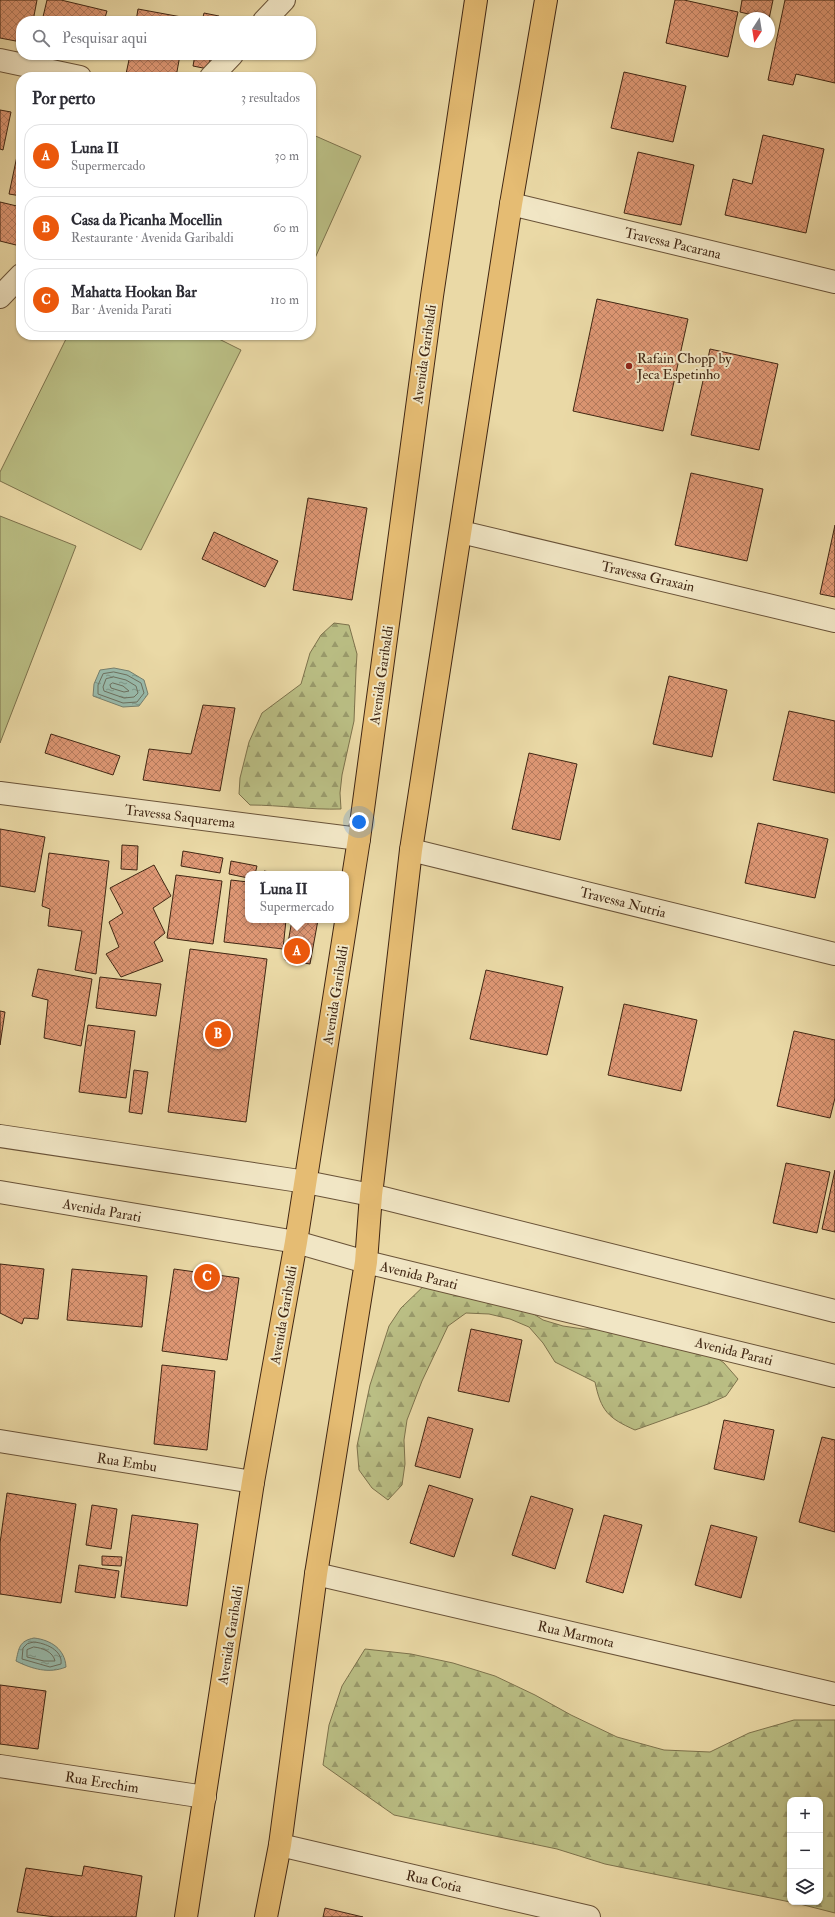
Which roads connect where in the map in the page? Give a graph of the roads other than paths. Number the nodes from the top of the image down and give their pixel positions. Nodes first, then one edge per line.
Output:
1 (284, 0) edge
2 (476, 0) edge
3 (546, 0) edge
4 (269, 16) edge
5 (0, 60) edge
6 (227, 60) edge
7 (56, 72) edge
8 (216, 72) edge
9 (511, 204) junction
10 (16, 280) edge
11 (835, 282) edge
12 (0, 297) edge
13 (461, 532) junction
14 (835, 620) edge
15 (0, 793) edge
16 (359, 839) junction
17 (411, 850) junction
18 (349, 904) edge
19 (346, 923) edge
20 (835, 954) edge
21 (0, 1136) edge
22 (306, 1182) junction
23 (0, 1192) edge
24 (371, 1195) junction
25 (296, 1242) junction
26 (366, 1262) junction
27 (835, 1311) edge
28 (835, 1376) edge
29 (0, 1441) edge
30 (253, 1482) junction
31 (316, 1574) junction
32 (835, 1694) edge
33 (0, 1766) edge
34 (205, 1797) junction
35 (280, 1845) junction
36 (186, 1917) edge
37 (266, 1917) edge
38 (589, 1917) edge

1 - 4 street
2 - 16 main road, Avenida Garibaldi
3 - 9 main road
5 - 7 street
6 - 8 street
9 - 11 street, Travessa Pacarana
9 - 13 main road
10 - 12 street
13 - 14 street, Travessa Graxain
13 - 17 main road
15 - 16 street, Travessa Saquarema
16 - 18 main road, Avenida Garibaldi
17 - 20 street, Travessa Nutria
17 - 24 main road
19 - 22 main road, Avenida Garibaldi
21 - 22 street
22 - 24 street
22 - 25 main road, Avenida Garibaldi
23 - 25 street, Avenida Parati
24 - 26 main road
24 - 27 street
25 - 26 street, Avenida Parati
25 - 30 main road, Avenida Garibaldi
26 - 28 street, Avenida Parati
26 - 31 main road
29 - 30 street, Rua Embu
30 - 34 main road, Avenida Garibaldi
31 - 32 street, Rua Marmota
31 - 35 main road
33 - 34 street, Rua Erechim
34 - 36 main road, Avenida Garibaldi
35 - 37 main road
35 - 38 street, Rua Cotia

